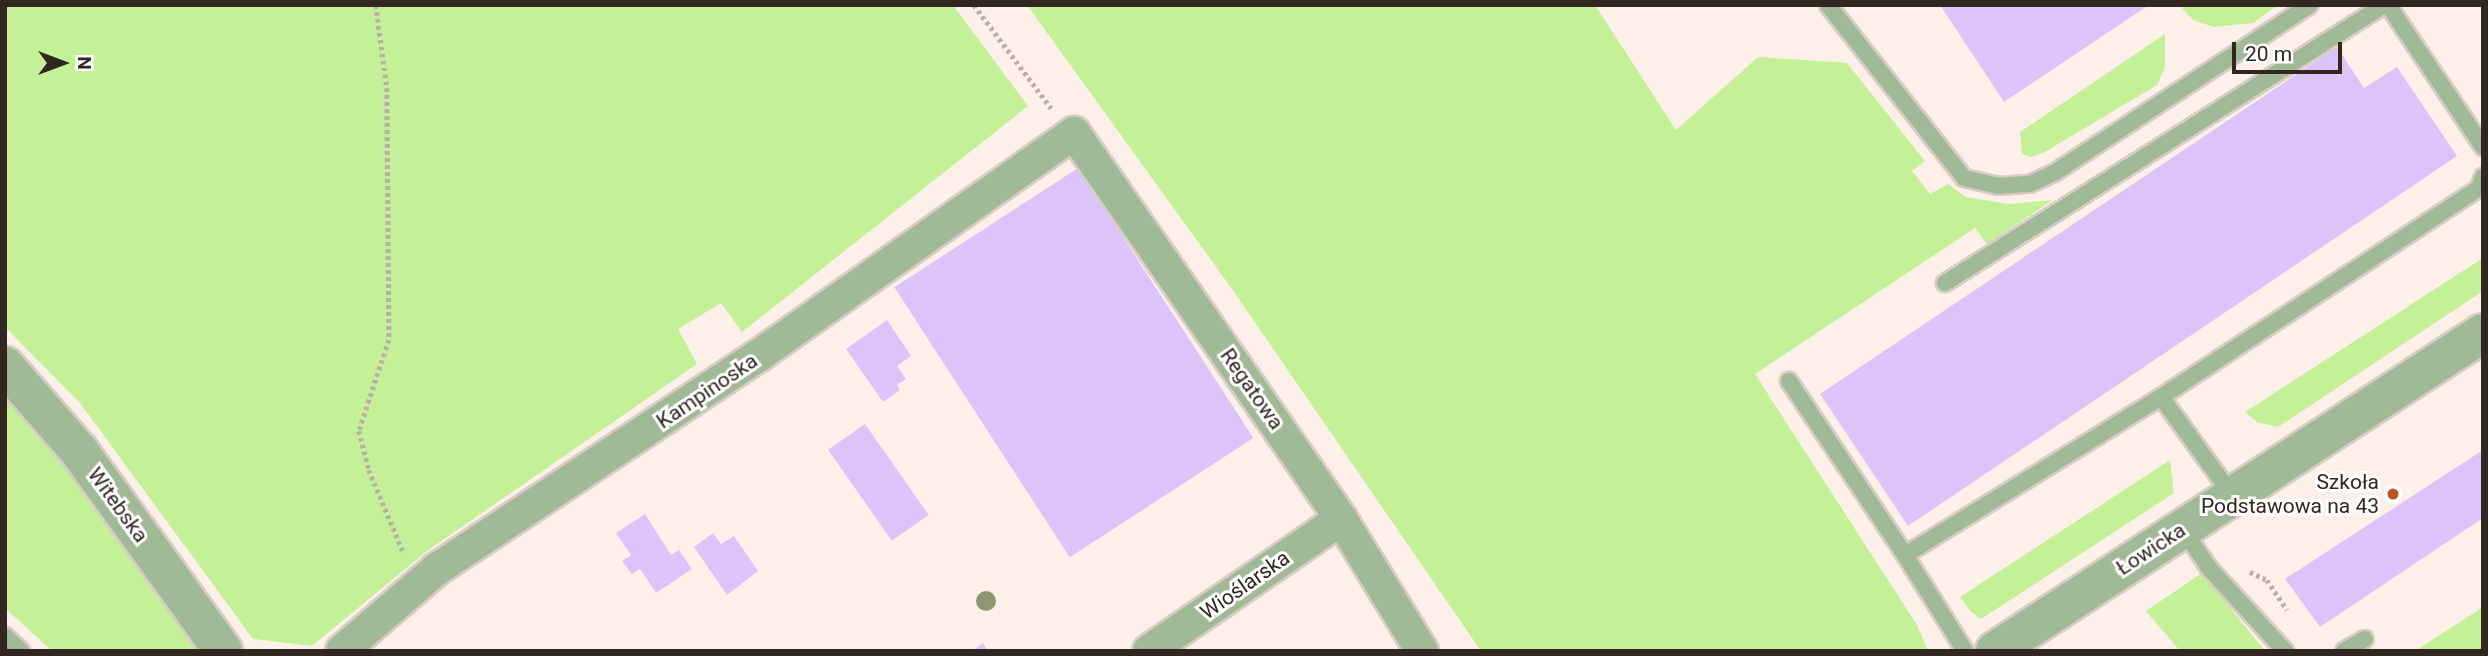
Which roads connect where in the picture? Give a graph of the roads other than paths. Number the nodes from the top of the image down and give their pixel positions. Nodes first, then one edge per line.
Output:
1 (1828, 5) edge
2 (2310, 5) edge
3 (2386, 5) edge
4 (1074, 133) joint
5 (2483, 147) edge
6 (2483, 177) edge
7 (1945, 284) dead end
8 (2483, 334) edge
9 (5, 366) edge
10 (1789, 381) dead end
11 (2161, 397) junction
12 (2232, 495) junction
13 (1341, 519) junction
14 (2183, 529) junction
15 (1905, 555) junction
16 (5, 636) edge
17 (2365, 639) dead end
18 (21, 651) edge
19 (223, 651) edge
20 (342, 651) edge
21 (1149, 651) edge
22 (1422, 651) edge
23 (1965, 651) edge
24 (1995, 651) edge
25 (2285, 651) edge
26 (2344, 651) edge

1 - 2 lane
3 - 5 lane
3 - 7 lane
4 - 13 street, Regatowa
4 - 20 street, Kampinoska
6 - 11 lane
8 - 12 street, Łowicka
9 - 19 street, Witebska
10 - 15 lane
11 - 12 lane
11 - 15 lane
12 - 14 street, Łowicka
13 - 21 street, Wioślarska
13 - 22 street, Regatowa
14 - 24 street, Łowicka
14 - 25 lane
15 - 23 lane
16 - 18 lane
17 - 26 lane

